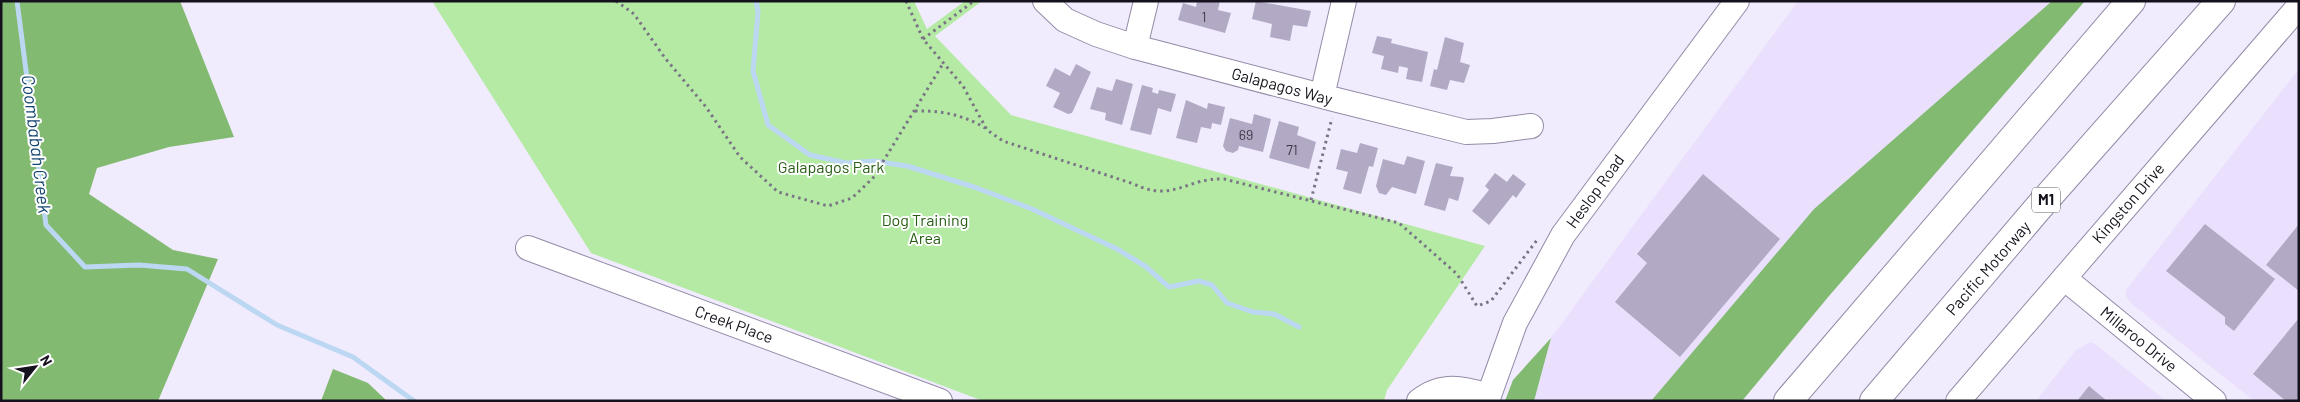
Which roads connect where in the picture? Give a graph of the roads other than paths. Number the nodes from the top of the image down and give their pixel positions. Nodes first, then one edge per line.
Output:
1 (1045, 1) edge
2 (1146, 1) edge
3 (1344, 1) edge
4 (1737, 1) edge
5 (2131, 1) edge
6 (2221, 1) edge
7 (2299, 6) edge
8 (1135, 47) junction
9 (1329, 98) junction
10 (1531, 126) dead end
11 (528, 248) dead end
12 (2064, 278) junction
13 (1488, 398) edge
14 (940, 401) edge
15 (1419, 401) edge
16 (1788, 401) edge
17 (1874, 401) edge
18 (1958, 401) edge
19 (2214, 401) edge

1 - 8 street, Galapagos Way
2 - 8 street
3 - 9 street
4 - 13 street, Heslop Road
5 - 16 highway
6 - 17 highway, Pacific Motorway / M1
7 - 12 street, Kingston Drive
8 - 9 street, Galapagos Way
9 - 10 street, Galapagos Way
11 - 14 street, Creek Place
12 - 18 street, Kingston Drive
12 - 19 street, Millaroo Drive
13 - 15 street

